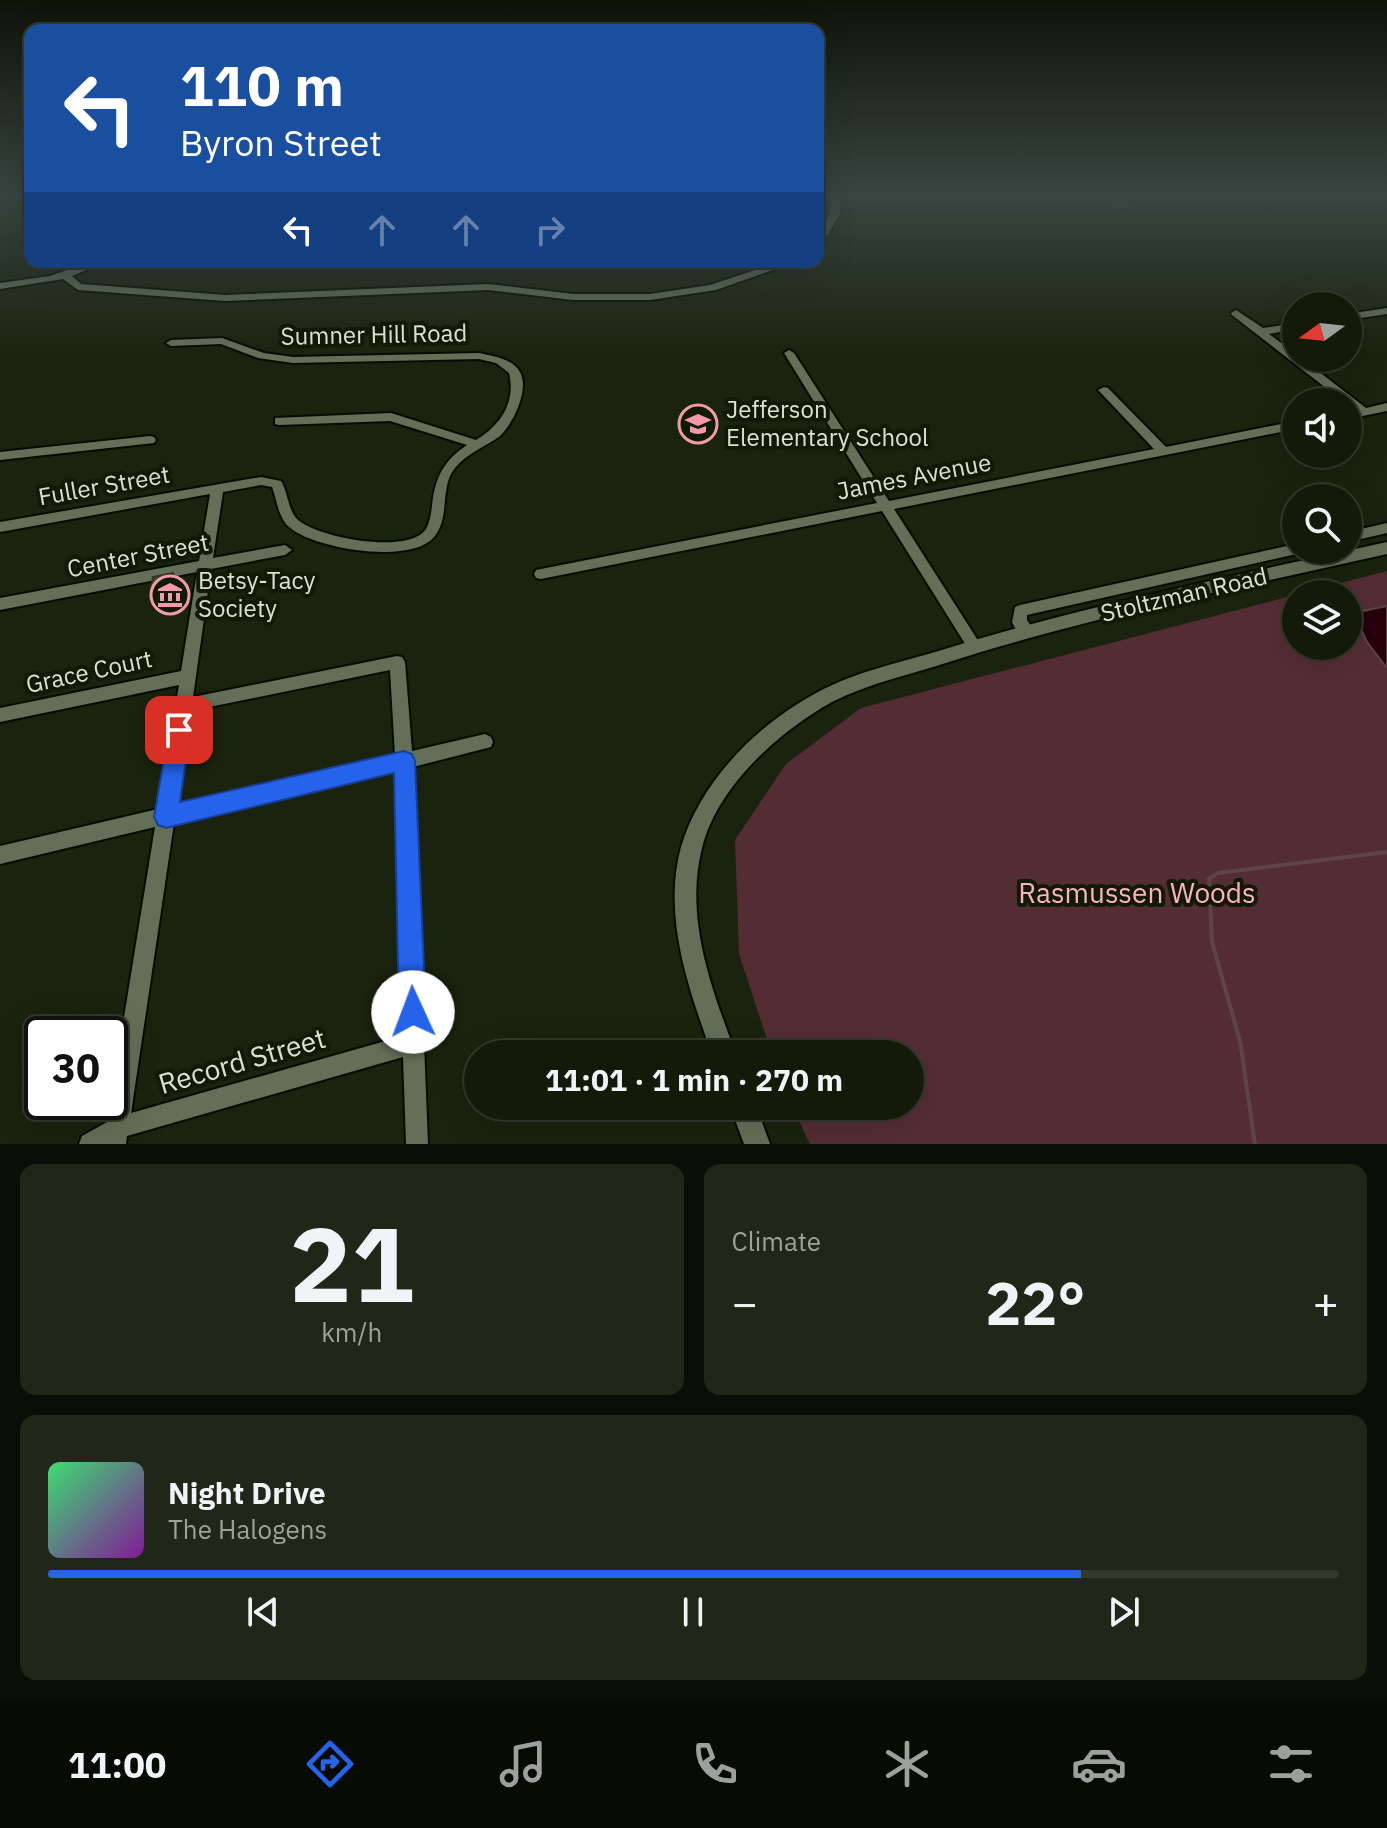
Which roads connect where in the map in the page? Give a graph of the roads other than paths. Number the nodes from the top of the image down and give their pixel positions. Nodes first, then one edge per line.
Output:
1 (84, 268) edge
2 (772, 268) edge
3 (65, 275) junction
4 (0, 286) edge
5 (1387, 311) edge
6 (1236, 313) dead end
7 (1362, 315) edge
8 (1282, 328) edge
9 (1260, 332) junction
10 (171, 343) dead end
11 (789, 353) dead end
12 (1104, 390) dead end
13 (1387, 407) edge
14 (1364, 412) joint
15 (279, 421) dead end
16 (1282, 428) edge
17 (150, 440) dead end
18 (479, 445) junction
19 (1162, 450) junction
20 (0, 456) edge
21 (217, 489) junction
22 (883, 505) junction
23 (0, 527) edge
24 (1387, 528) edge
25 (1362, 534) edge
26 (1387, 548) edge
27 (285, 550) dead end
28 (1282, 552) edge
29 (205, 564) junction
30 (541, 574) dead end
31 (0, 604) edge
32 (1028, 632) junction
33 (974, 646) junction
34 (188, 676) junction
35 (183, 706) junction
36 (0, 715) edge
37 (485, 742) dead end
38 (404, 761) junction
39 (166, 817) junction
40 (0, 855) edge
41 (719, 1040) edge
42 (414, 1043) junction
43 (748, 1120) edge
44 (117, 1136) edge
45 (90, 1144) edge
46 (417, 1144) edge
47 (757, 1144) edge

1 - 3 street
2 - 3 street
3 - 4 street
5 - 7 street
6 - 9 street
8 - 9 street
9 - 14 street
10 - 18 street, Sumner Hill Road
11 - 22 street
12 - 19 street
13 - 14 street
15 - 18 street
16 - 19 street, James Avenue
17 - 20 street
18 - 21 street, Sumner Hill Road
19 - 22 street, James Avenue
21 - 23 street, Fuller Street
21 - 29 street
22 - 30 street, James Avenue
22 - 33 street
24 - 25 street
26 - 32 street, Stoltzman Road
27 - 29 street, Center Street
28 - 32 street, Stoltzman Road
29 - 31 street, Center Street
29 - 34 street
32 - 33 street, Stoltzman Road
33 - 41 street, Stoltzman Road
34 - 35 street
34 - 36 street, Grace Court
35 - 38 street
35 - 39 street
37 - 38 street
38 - 39 street
38 - 42 street
39 - 40 street
39 - 44 street
42 - 44 street, Record Street
42 - 46 street
43 - 47 street
44 - 45 street, Record Street

